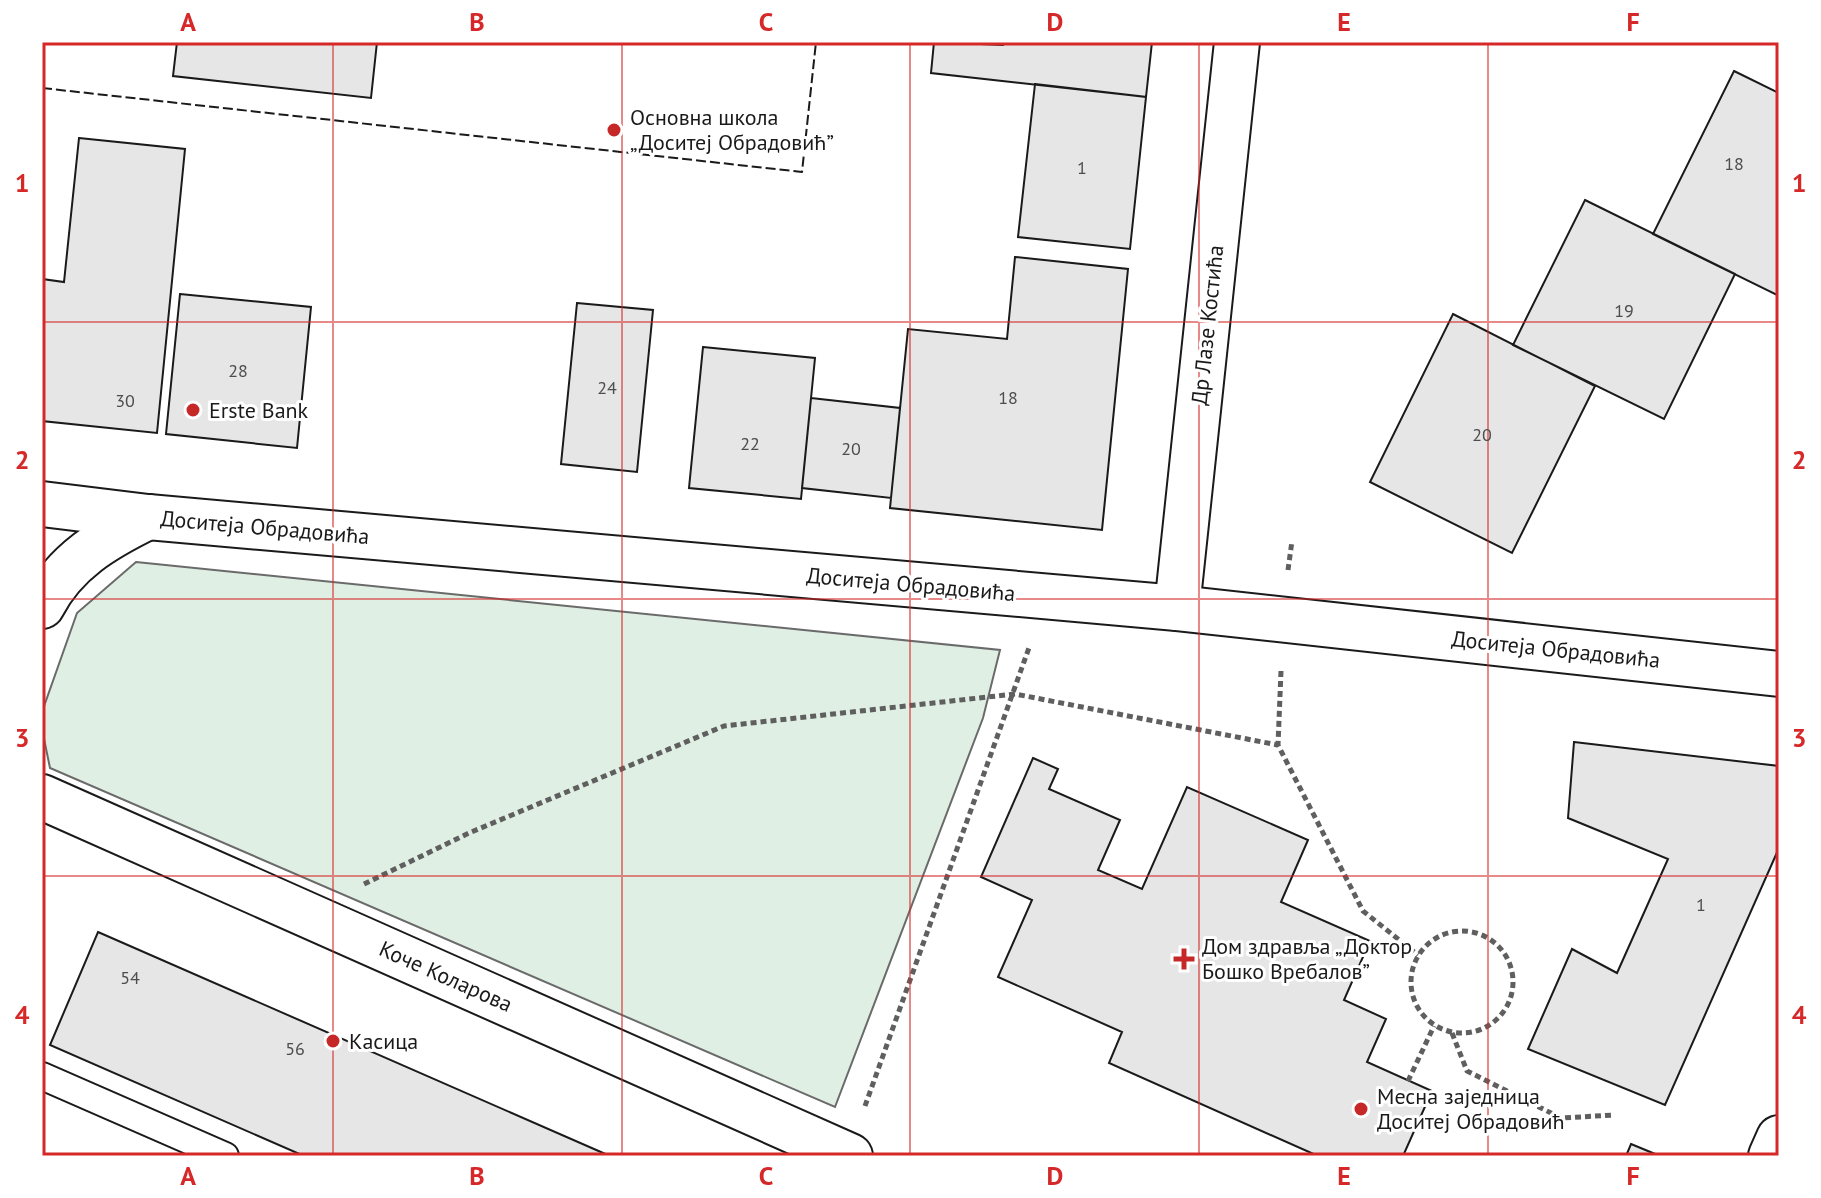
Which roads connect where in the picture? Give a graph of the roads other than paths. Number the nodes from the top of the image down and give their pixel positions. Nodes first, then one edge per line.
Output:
1 (1237, 42) edge
2 (42, 504) edge
3 (148, 517) junction
4 (42, 606) edge
5 (1177, 608) junction
6 (1779, 674) edge
7 (42, 797) edge
8 (42, 1076) edge
9 (1779, 1138) edge
10 (848, 1155) edge
11 (225, 1156) edge
12 (1771, 1156) edge

1 - 5 street, Др Лазе Костића
2 - 3 street, Доситеја Обрадовића
3 - 4 street
3 - 5 street, Доситеја Обрадовића
5 - 6 street, Доситеја Обрадовића
7 - 10 street, Коче Коларова
8 - 11 lane
9 - 12 street

